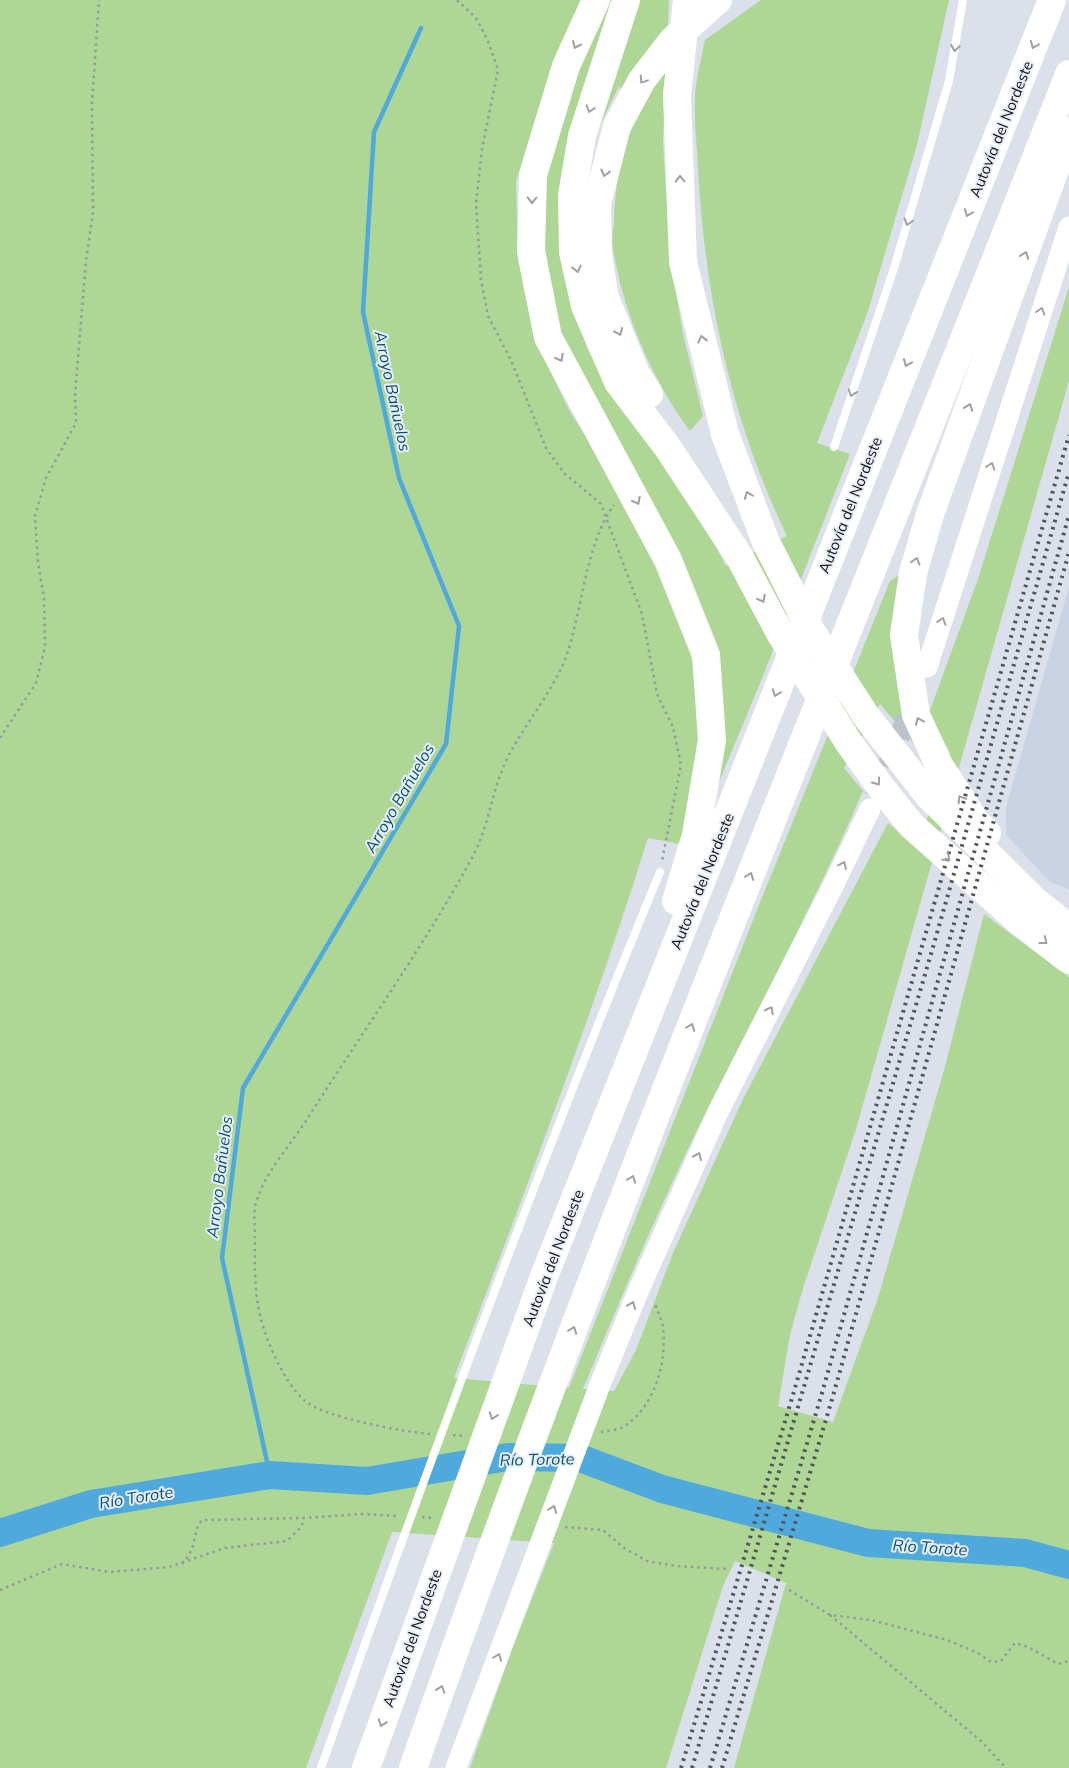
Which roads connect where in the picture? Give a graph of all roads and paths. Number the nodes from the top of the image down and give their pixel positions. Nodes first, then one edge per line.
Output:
1 (99, 0) edge
2 (457, 0) edge
3 (596, 0) edge
4 (626, 0) edge
5 (687, 0) edge
6 (963, 0) edge
7 (1052, 0) edge
8 (716, 1) edge
9 (1069, 74) edge
10 (1069, 131) edge
11 (1069, 227) edge
12 (834, 447) dead end
13 (629, 486) junction
14 (606, 516) junction
15 (739, 556) junction
16 (927, 667) dead end
17 (0, 738) edge
18 (870, 809) tunnel mouth
19 (660, 872) joint
20 (1031, 903) junction
21 (1069, 912) edge
22 (1069, 928) edge
23 (1069, 960) edge
24 (546, 1274) junction
25 (377, 1425) dead end
26 (303, 1518) dead end
27 (202, 1520) dead end
28 (182, 1564) junction
29 (0, 1590) edge
30 (789, 1590) dead end
31 (830, 1614) junction
32 (1069, 1661) edge
33 (321, 1768) edge
34 (366, 1768) edge
35 (413, 1768) edge
36 (456, 1768) edge
37 (1006, 1768) edge

1 - 17 path
2 - 14 path
3 -> 13 highway
4 -> 15 highway
20 -> 5 highway
6 -> 12 lane
7 -> 24 highway, Autovía del Nordeste
8 -> 15 highway
35 -> 9 highway
20 -> 10 highway
16 -> 11 street
13 - 14 path
13 -> 24 highway
14 - 19 path
14 - 25 path
15 -> 20 highway
36 -> 18 street
19 - 33 lane
20 - 21 highway
20 - 22 highway
20 -> 23 highway
24 -> 34 highway, Autovía del Nordeste
26 - 28 path
27 - 28 path
28 - 29 path
30 - 31 path
31 - 32 path
31 - 37 path

